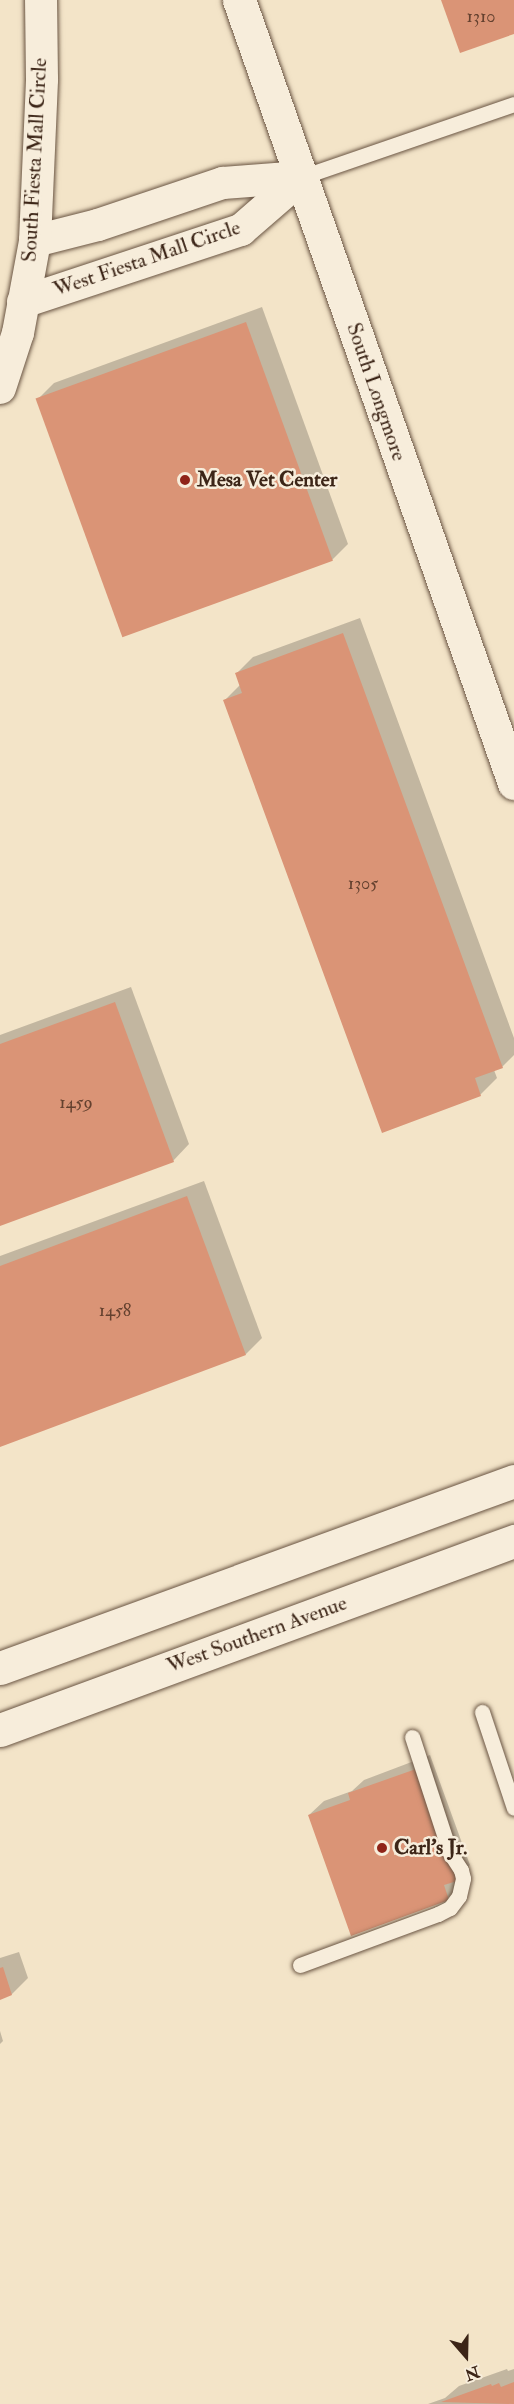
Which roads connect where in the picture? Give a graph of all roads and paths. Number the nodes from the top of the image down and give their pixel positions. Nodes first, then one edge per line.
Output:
1 (41, 0) edge
2 (239, 0) edge
3 (514, 104) edge
4 (302, 177) junction
5 (35, 241) junction
6 (23, 302) junction
7 (0, 388) edge
8 (514, 783) edge
9 (514, 1481) edge
10 (514, 1541) edge
11 (0, 1668) edge
12 (482, 1712) dead end
13 (0, 1730) edge
14 (412, 1737) dead end
15 (514, 1808) edge
16 (300, 1965) dead end

1 - 5 street, South Fiesta Mall Circle
2 - 4 main road, South Longmore
3 - 4 lane
4 - 5 street
4 - 6 street, West Fiesta Mall Circle
4 - 8 main road, South Longmore
5 - 6 street, South Fiesta Mall Circle
6 - 7 street, South Fiesta Mall Circle
9 - 11 main road
10 - 13 main road, West Southern Avenue
12 - 15 lane
14 - 16 lane

